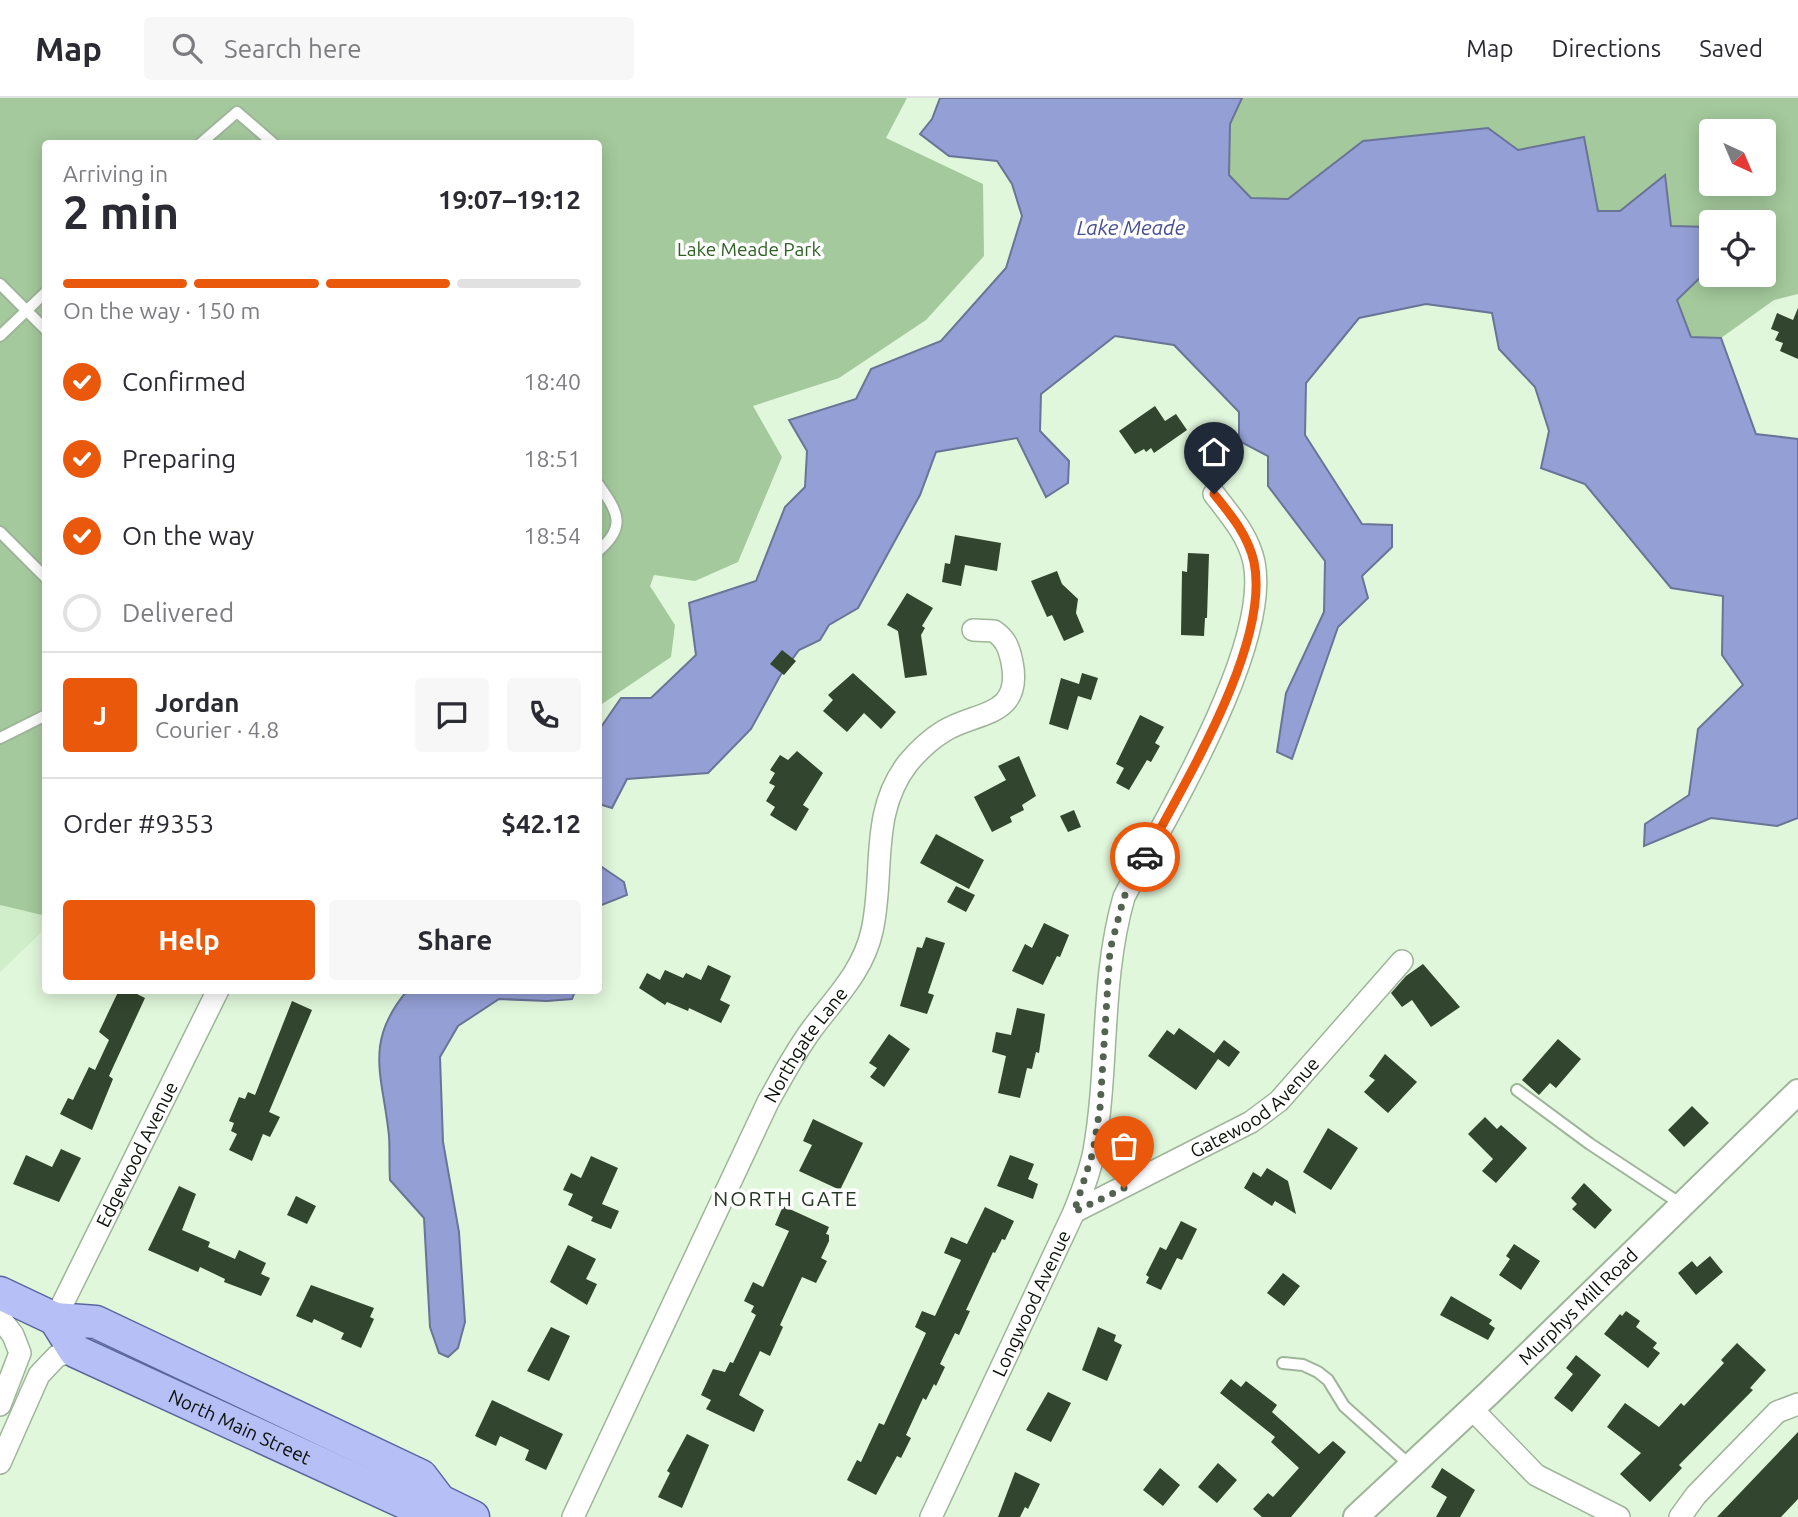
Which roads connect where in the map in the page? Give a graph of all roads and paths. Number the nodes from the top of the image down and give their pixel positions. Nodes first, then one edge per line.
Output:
1 (204, 140) edge
2 (270, 140) edge
3 (0, 284) edge
4 (42, 296) edge
5 (26, 310) junction
6 (42, 326) edge
7 (0, 336) edge
8 (602, 490) edge
9 (1214, 494) dead end
10 (0, 533) edge
11 (602, 548) edge
12 (42, 574) edge
13 (973, 631) dead end
14 (42, 717) edge
15 (0, 738) edge
16 (1402, 961) dead end
17 (216, 994) edge
18 (1517, 1090) dead end
19 (1798, 1092) edge
20 (1681, 1204) junction
21 (1074, 1212) junction
22 (0, 1293) edge
23 (0, 1318) edge
24 (55, 1320) junction
25 (75, 1351) junction
26 (1283, 1363) dead end
27 (1798, 1404) edge
28 (0, 1405) edge
29 (1472, 1409) junction
30 (0, 1463) edge
31 (1411, 1466) junction
32 (440, 1501) junction
33 (473, 1517) edge
34 (573, 1517) edge
35 (931, 1517) edge
36 (1356, 1517) edge
37 (1619, 1517) edge
38 (1680, 1517) edge

1 - 2 lane
3 - 5 lane
4 - 5 lane
5 - 6 lane
5 - 7 lane
8 - 11 lane
9 - 21 street, Longwood Avenue
10 - 12 lane
13 - 34 street, Northgate Lane
14 - 15 lane
16 - 21 street, Gatewood Avenue
17 - 24 street, Edgewood Avenue
18 - 20 lane
19 - 20 street, Murphys Mill Road
20 - 29 street, Murphys Mill Road
21 - 35 street, Longwood Avenue
22 - 24 main road, North Main Street
23 - 28 street
24 - 25 main road
24 - 32 main road, North Main Street
25 - 30 street
25 - 32 main road, North Main Street
26 - 31 lane
27 - 38 street
29 - 31 street, Murphys Mill Road
29 - 37 street
31 - 36 street, Murphys Mill Road
32 - 33 main road, North Main Street

